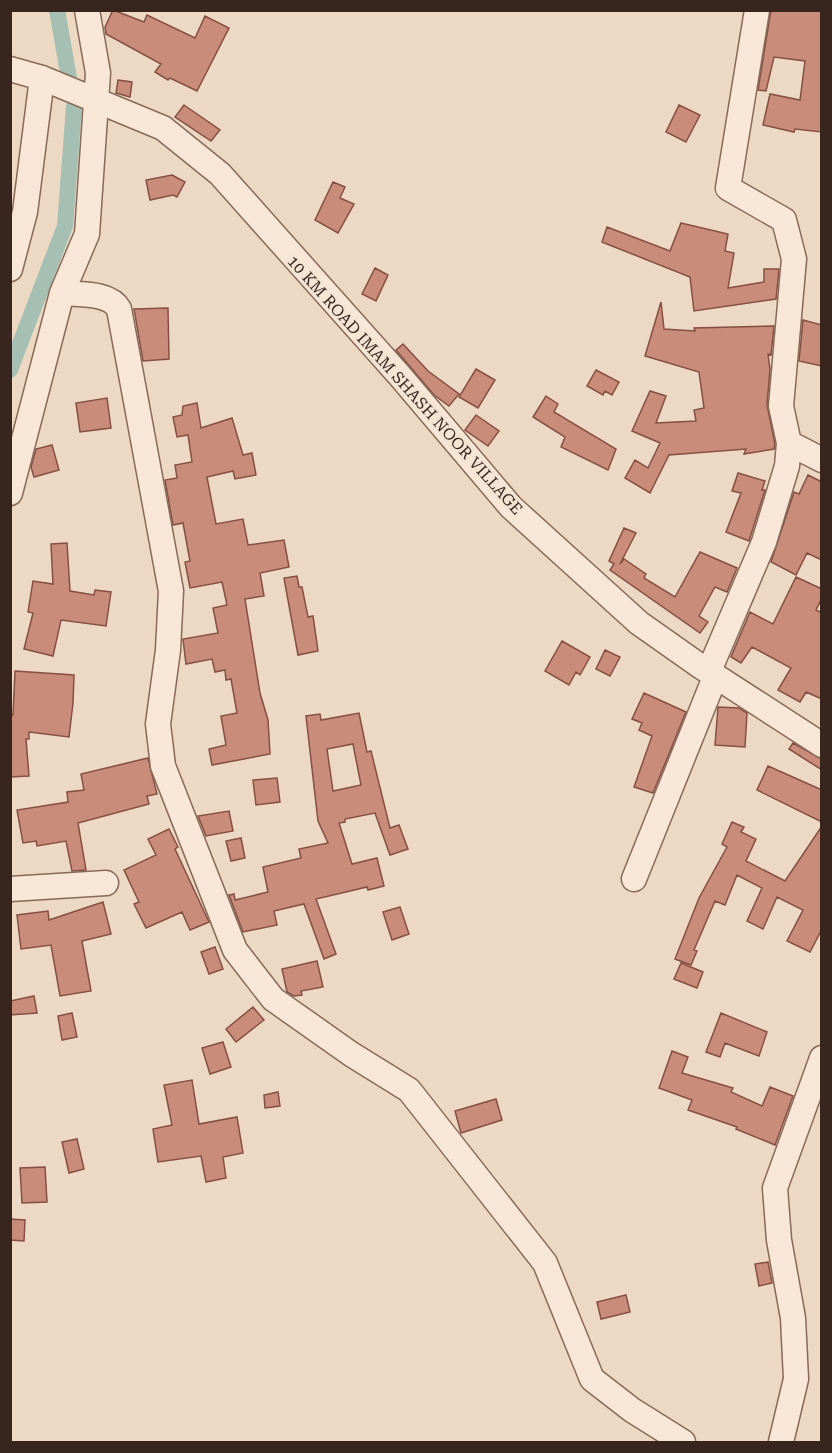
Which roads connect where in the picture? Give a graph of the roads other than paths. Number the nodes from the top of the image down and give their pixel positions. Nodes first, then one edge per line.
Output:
1 (87, 10) edge
2 (757, 10) edge
3 (10, 69) edge
4 (42, 78) junction
5 (94, 101) junction
6 (10, 269) edge
7 (62, 292) junction
8 (789, 443) junction
9 (822, 460) edge
10 (10, 493) edge
11 (712, 674) junction
12 (822, 745) edge
13 (634, 879) dead end
14 (106, 883) dead end
15 (10, 889) edge
16 (822, 1058) edge
17 (683, 1443) edge
18 (782, 1443) edge

1 - 5 street
2 - 8 street
3 - 4 street, 10 KM ROAD IMAM SHASH NOOR VILLAGE
4 - 5 street, 10 KM ROAD IMAM SHASH NOOR VILLAGE
4 - 6 street
5 - 7 street
5 - 11 street, 10 KM ROAD IMAM SHASH NOOR VILLAGE
7 - 10 street
7 - 17 street
8 - 9 street
8 - 11 street
11 - 12 street, 10 KM ROAD IMAM SHASH NOOR VILLAGE
11 - 13 street
14 - 15 street
16 - 18 street

